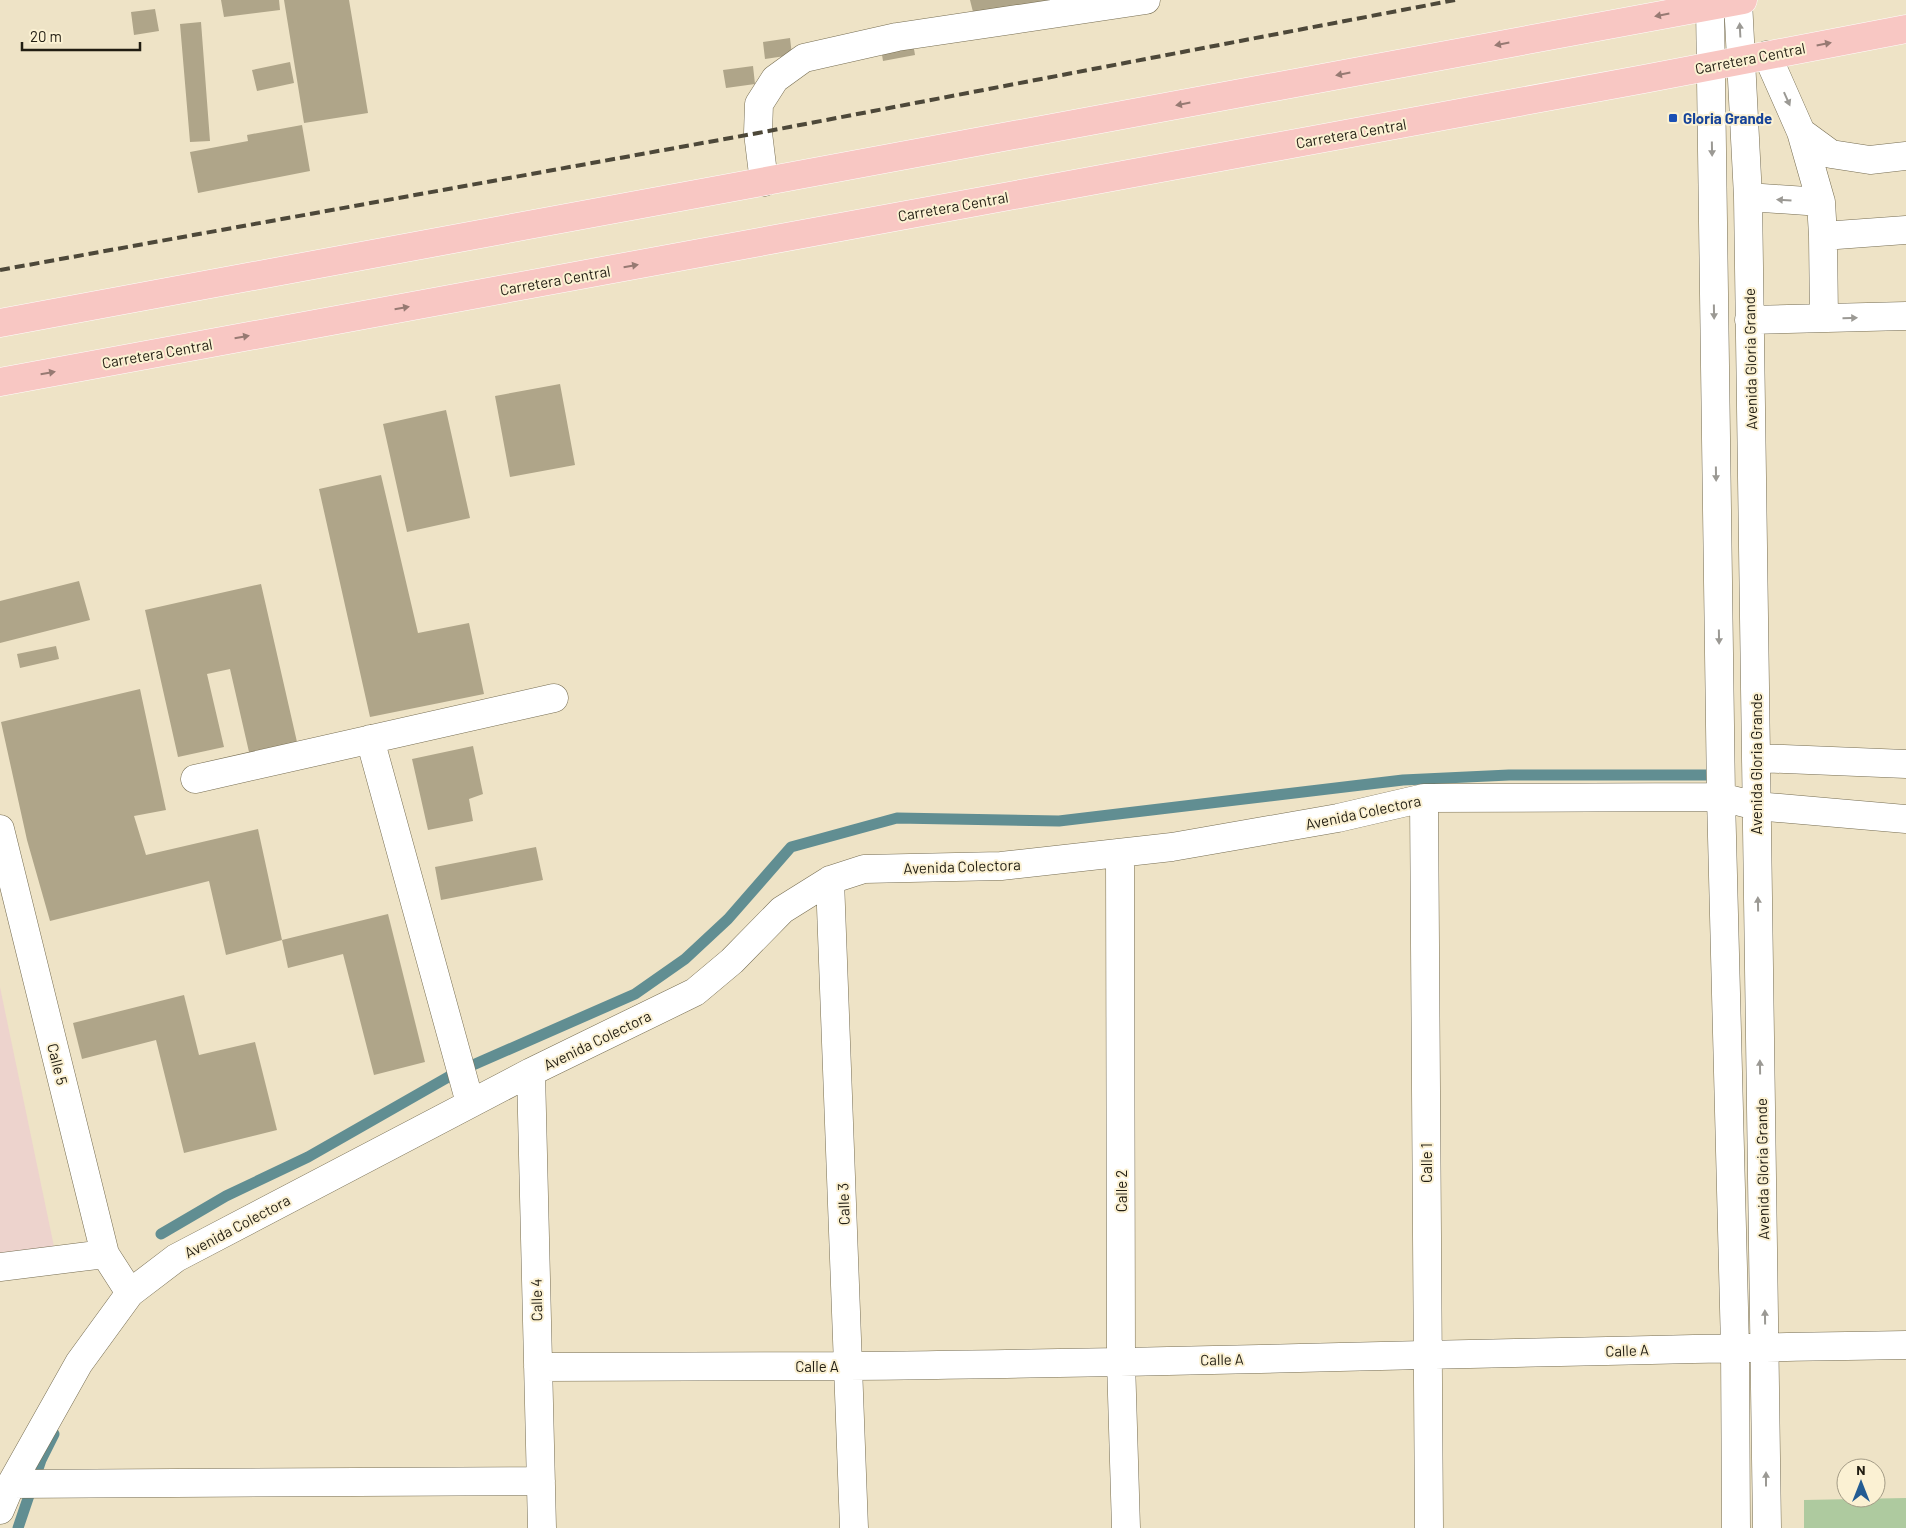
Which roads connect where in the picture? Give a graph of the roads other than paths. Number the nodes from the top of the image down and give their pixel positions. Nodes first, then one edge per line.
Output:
1 (1146, 0) edge
2 (1741, 0) edge
3 (1710, 6) junction
4 (1906, 29) edge
5 (1754, 57) junction
6 (1711, 66) junction
7 (1801, 132) junction
8 (1906, 156) edge
9 (764, 182) junction
10 (1748, 197) junction
11 (1820, 202) junction
12 (1906, 230) edge
13 (1823, 236) junction
14 (1906, 316) edge
15 (1824, 318) junction
16 (1749, 320) junction
17 (0, 323) edge
18 (0, 382) edge
19 (554, 698) dead end
20 (370, 739) junction
21 (1757, 758) junction
22 (1906, 764) edge
23 (195, 779) dead end
24 (1721, 797) junction
25 (1424, 798) junction
26 (1756, 806) junction
27 (1906, 819) edge
28 (0, 830) edge
29 (1120, 853) junction
30 (830, 880) junction
31 (530, 1072) junction
32 (470, 1103) junction
33 (105, 1254) junction
34 (0, 1267) edge
35 (130, 1292) junction
36 (1906, 1345) edge
37 (1735, 1347) junction
38 (1765, 1347) junction
39 (1428, 1355) junction
40 (1121, 1361) junction
41 (849, 1366) junction
42 (538, 1367) junction
43 (541, 1481) junction
44 (11, 1484) junction
45 (0, 1510) edge
46 (542, 1528) edge
47 (854, 1528) edge
48 (1126, 1528) edge
49 (1429, 1528) edge
50 (1736, 1528) edge
51 (1766, 1528) edge

1 - 9 street
2 - 3 highway
5 -> 2 street, Avenida Gloria Grande
3 - 6 street, Avenida Gloria Grande
3 -> 9 highway
5 -> 4 highway, Carretera Central
5 - 6 highway, Carretera Central
5 -> 7 street
5 - 10 street, Avenida Gloria Grande
18 -> 6 highway, Carretera Central
6 -> 24 street, Avenida Gloria Grande
7 - 8 street
7 - 11 street
9 - 17 highway
11 -> 10 street
10 - 16 street, Avenida Gloria Grande
11 - 13 street
12 - 13 street
13 - 15 street
15 -> 14 street
15 - 16 street
16 - 21 street, Avenida Gloria Grande
19 - 20 street
20 - 23 street
20 - 32 street
21 - 22 street
21 - 26 street, Avenida Gloria Grande
24 - 25 street, Avenida Colectora
24 - 26 street, Avenida Colectora
24 - 37 street, Avenida Gloria Grande
25 - 29 street, Avenida Colectora
25 - 39 street, Calle 1
26 - 27 street, Avenida Colectora
38 -> 26 street, Avenida Gloria Grande
28 - 33 street, Calle 5
29 - 30 street, Avenida Colectora
29 - 40 street, Calle 2
30 - 31 street, Avenida Colectora
30 - 41 street, Calle 3
31 - 32 street, Avenida Colectora
31 - 42 street, Calle 4
32 - 35 street, Avenida Colectora
33 - 34 street
33 - 35 street, Calle 5
35 - 44 street, Avenida Colectora
36 - 38 street, Calle A
37 - 38 street, Calle A
37 - 39 street, Calle A
37 - 50 street, Avenida Gloria Grande
51 -> 38 street, Avenida Gloria Grande
39 - 40 street, Calle A
39 - 49 street, Calle 1
40 - 41 street, Calle A
40 - 48 street, Calle 2
41 - 42 street, Calle A
41 - 47 street, Calle 3
42 - 43 street, Calle 4
43 - 44 street
43 - 46 street, Calle 4
44 - 45 street, Avenida Colectora

